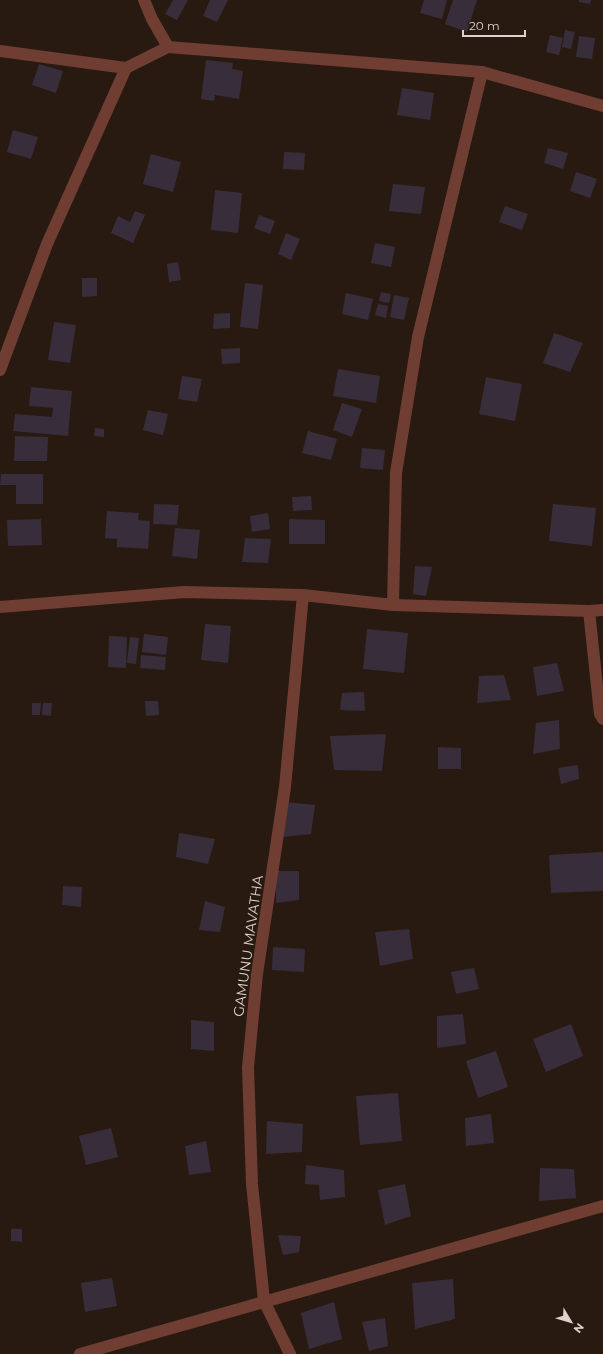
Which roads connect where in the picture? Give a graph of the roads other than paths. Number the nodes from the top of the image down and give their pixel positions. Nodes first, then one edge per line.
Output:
1 (144, 0) edge
2 (168, 47) junction
3 (0, 51) edge
4 (126, 68) junction
5 (482, 72) junction
6 (603, 106) edge
7 (0, 370) edge
8 (302, 595) junction
9 (394, 605) junction
10 (0, 607) edge
11 (603, 610) edge
12 (589, 612) junction
13 (603, 719) edge
14 (603, 1206) edge
15 (264, 1301) junction
16 (80, 1354) edge
17 (290, 1354) edge

1 - 2 street
2 - 4 street
2 - 5 street
3 - 4 street
4 - 7 street
5 - 6 street
5 - 9 street
8 - 9 street
8 - 10 street
8 - 15 street, GAMUNU MAVATHA
9 - 12 street
11 - 12 street
12 - 13 street
14 - 15 street
15 - 16 street
15 - 17 street

